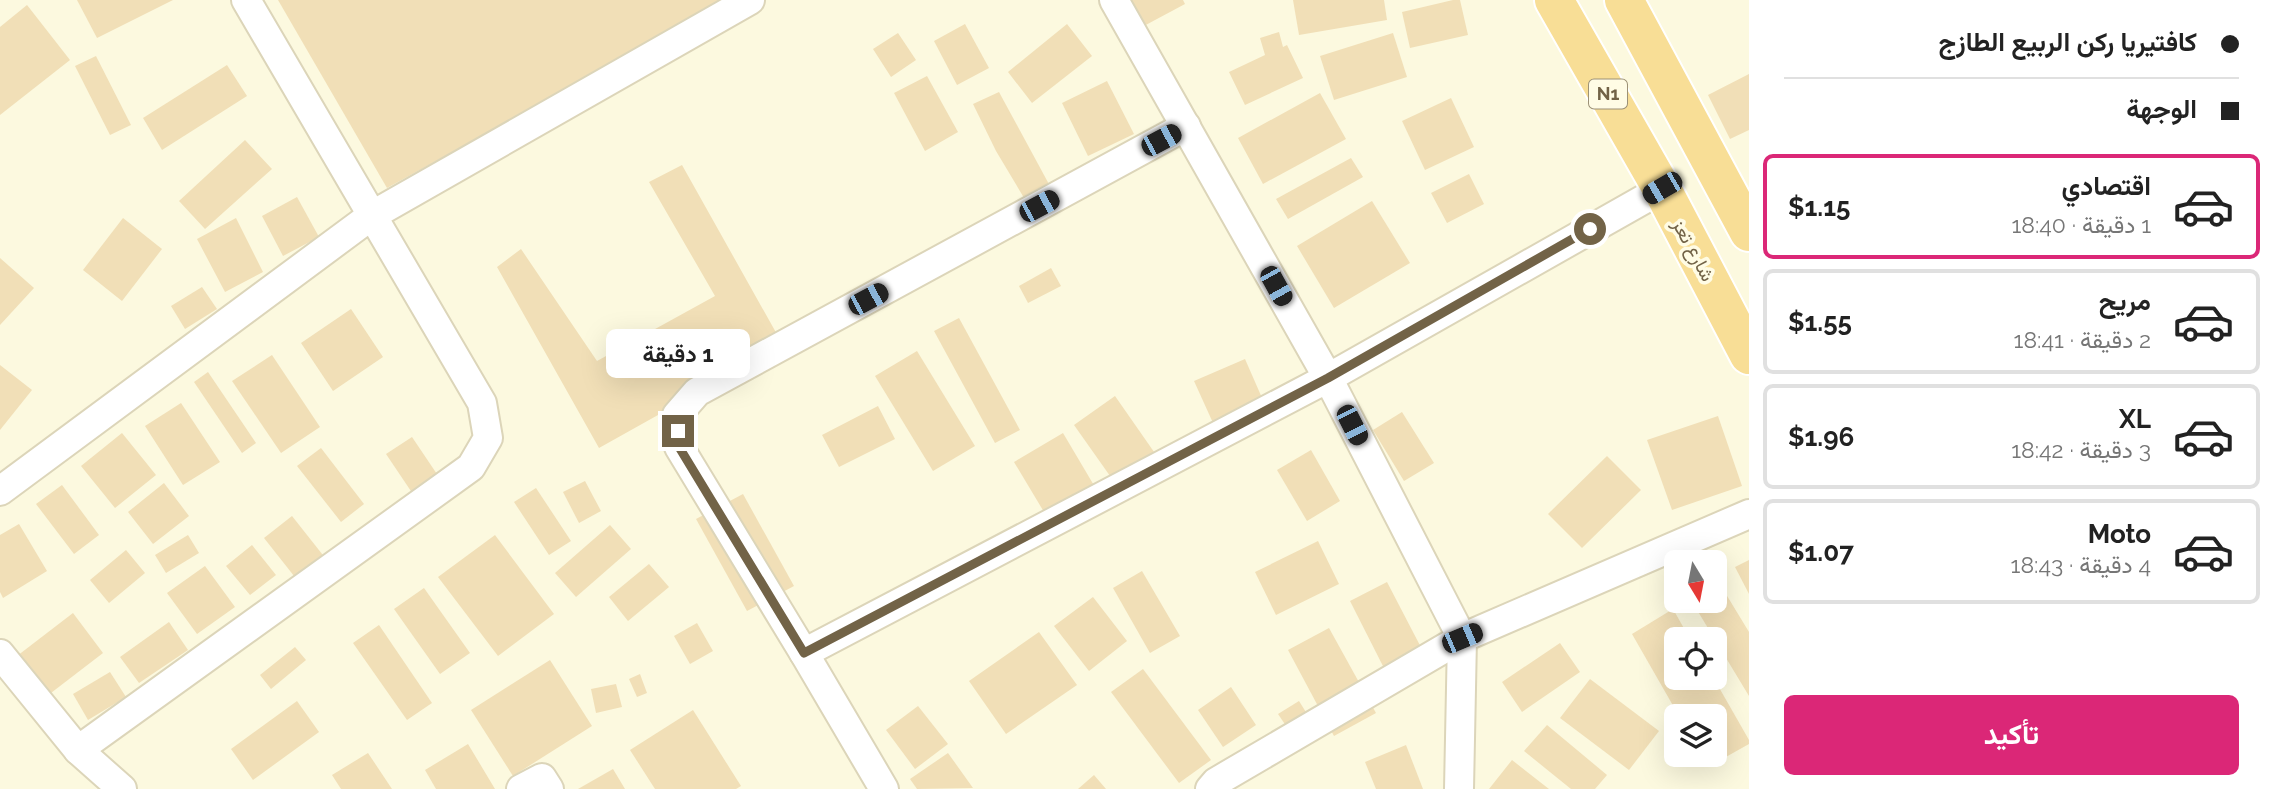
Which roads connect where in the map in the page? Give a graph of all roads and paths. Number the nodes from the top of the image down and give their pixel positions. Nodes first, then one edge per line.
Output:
1 (246, 0) edge
2 (750, 0) edge
3 (1114, 0) edge
4 (1554, 0) edge
5 (1624, 0) edge
6 (1186, 127) junction
7 (1711, 157) junction
8 (1662, 188) junction
9 (371, 216) junction
10 (1749, 232) edge
11 (1749, 355) edge
12 (1328, 378) junction
13 (0, 491) edge
14 (1749, 513) edge
15 (1462, 638) junction
16 (804, 653) junction
17 (0, 654) edge
18 (78, 750) junction
19 (122, 789) edge
20 (522, 789) edge
21 (549, 789) edge
22 (884, 789) edge
23 (1210, 789) edge
24 (1459, 789) edge

1 - 9 street
2 - 9 street
3 - 6 street
4 - 8 highway, شارع تعز / N1
5 - 7 highway
6 - 12 street
6 - 16 street
7 - 8 highway
7 - 10 highway
8 - 11 highway, شارع تعز / N1
8 - 12 street
9 - 13 street
9 - 18 street
12 - 15 street
12 - 16 street
14 - 15 street
15 - 23 street
15 - 24 street
16 - 22 street
17 - 18 street
18 - 19 street
20 - 21 street

